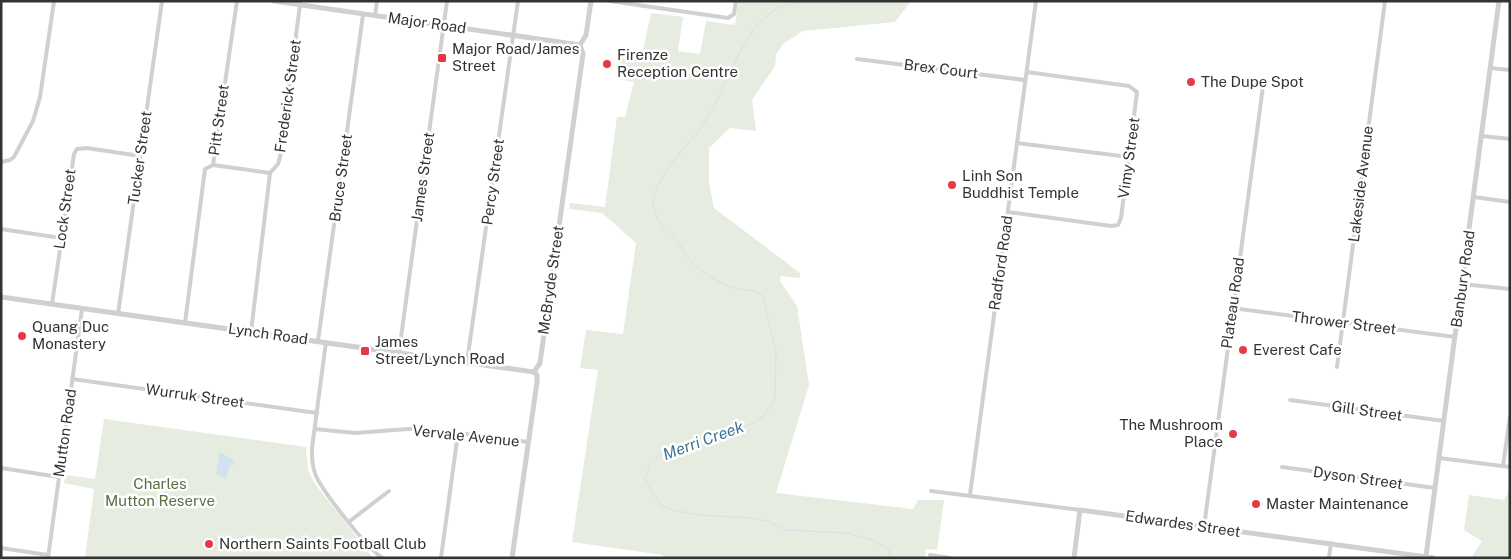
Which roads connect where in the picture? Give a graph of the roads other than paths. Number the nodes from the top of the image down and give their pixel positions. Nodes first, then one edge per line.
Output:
1 (54, 1) edge
2 (162, 1) edge
3 (237, 1) edge
4 (274, 1) edge
5 (377, 1) edge
6 (448, 1) edge
7 (518, 1) edge
8 (591, 1) edge
9 (610, 1) edge
10 (736, 1) edge
11 (1036, 1) edge
12 (1385, 1) edge
13 (1500, 1) edge
14 (304, 4) edge
15 (363, 15) junction
16 (375, 16) junction
17 (444, 25) junction
18 (513, 35) junction
19 (580, 45) junction
20 (857, 58) dead end
21 (1490, 68) junction
22 (1510, 70) edge
23 (1026, 72) junction
24 (1264, 79) dead end
25 (1025, 80) junction
26 (1482, 136) junction
27 (1510, 139) edge
28 (1017, 143) junction
29 (140, 156) junction
30 (1129, 157) junction
31 (1, 162) edge
32 (213, 165) junction
33 (270, 173) junction
34 (1474, 197) junction
35 (1510, 202) edge
36 (1008, 212) junction
37 (1, 229) edge
38 (61, 238) junction
39 (1462, 284) junction
40 (1510, 290) edge
41 (1, 297) edge
42 (52, 304) junction
43 (1232, 308) junction
44 (82, 309) junction
45 (118, 314) junction
46 (185, 323) junction
47 (1343, 323) junction
48 (251, 332) junction
49 (1456, 337) junction
50 (318, 341) junction
51 (326, 342) junction
52 (398, 352) junction
53 (468, 362) junction
54 (1337, 367) dead end
55 (534, 372) junction
56 (72, 379) junction
57 (1290, 400) dead end
58 (317, 413) junction
59 (1510, 416) edge
60 (1444, 421) junction
61 (315, 429) junction
62 (458, 433) junction
63 (528, 442) junction
64 (1439, 458) junction
65 (1503, 466) junction
66 (1282, 467) dead end
67 (1510, 467) edge
68 (1, 468) edge
69 (59, 477) junction
70 (1435, 488) junction
71 (389, 491) dead end
72 (931, 491) dead end
73 (970, 495) junction
74 (1080, 510) junction
75 (350, 521) junction
76 (1204, 527) junction
77 (1331, 543) junction
78 (1, 548) edge
79 (930, 555) dead end
80 (48, 556) edge
81 (1426, 556) junction
82 (383, 558) edge
83 (441, 558) edge
84 (512, 558) edge
85 (950, 558) edge
86 (1074, 558) edge
87 (1329, 558) edge
88 (1434, 558) edge

1 - 31 street
2 - 29 street, Tucker Street
3 - 32 street, Pitt Street
4 - 14 street, Major Road
5 - 16 street
6 - 17 street, James Street
7 - 18 street, Percy Street
8 - 19 street, McBryde Street
9 - 10 street
11 - 23 street, Radford Road
12 - 47 street, Lakeside Avenue
13 - 21 street, Banbury Road
14 - 15 street, Major Road
14 - 33 street, Frederick Street
15 - 16 street, Major Road
15 - 50 street, Bruce Street
16 - 17 street, Major Road
17 - 18 street, Major Road
17 - 52 street, James Street
18 - 19 street, Major Road
18 - 53 street, Percy Street
19 - 55 street, McBryde Street
20 - 25 street, Brex Court
21 - 22 street
21 - 26 street, Banbury Road
23 - 25 street, Radford Road
23 - 30 street, Vimy Street
24 - 43 street, Plateau Road
25 - 28 street, Radford Road
26 - 27 street
26 - 34 street, Banbury Road
28 - 30 street
28 - 36 street, Radford Road
29 - 38 street, Lock Street
29 - 45 street, Tucker Street
30 - 36 street, Vimy Street
32 - 33 street
32 - 46 street, Pitt Street
33 - 48 street, Frederick Street
34 - 35 street
34 - 39 street, Banbury Road
36 - 73 street, Radford Road
37 - 38 street
38 - 42 street, Lock Street
39 - 40 street
39 - 49 street, Banbury Road
41 - 42 street, Lynch Road
42 - 44 street, Lynch Road
43 - 47 street, Thrower Street
43 - 76 street, Plateau Road
44 - 45 street, Lynch Road
44 - 56 street, Mutton Road
45 - 46 street, Lynch Road
46 - 48 street, Lynch Road
47 - 49 street, Thrower Street
47 - 54 street, Lakeside Avenue
48 - 50 street, Lynch Road
49 - 60 street, Banbury Road
50 - 51 street, Lynch Road
51 - 52 street, Lynch Road
51 - 58 street
52 - 53 street, Lynch Road
53 - 55 street, Lynch Road
55 - 63 street, McBryde Street
56 - 58 street, Wurruk Street
56 - 69 street, Mutton Road
57 - 60 street, Gill Street
58 - 61 street
59 - 65 street
60 - 64 street, Banbury Road
61 - 62 street, Vervale Avenue
61 - 75 street
62 - 63 street, Vervale Avenue
62 - 83 street
63 - 84 street, McBryde Street
64 - 65 street
64 - 70 street, Banbury Road
65 - 67 street
66 - 70 street, Dyson Street
68 - 69 street
69 - 80 street, Mutton Road
70 - 81 street, Banbury Road
71 - 75 street
72 - 73 street, Edwardes Street
73 - 74 street, Edwardes Street
74 - 76 street, Edwardes Street
74 - 86 street
75 - 82 street
76 - 77 street, Edwardes Street
77 - 81 street, Edwardes Street
77 - 87 street
78 - 80 street
79 - 85 street
81 - 88 street, Edwardes Street

